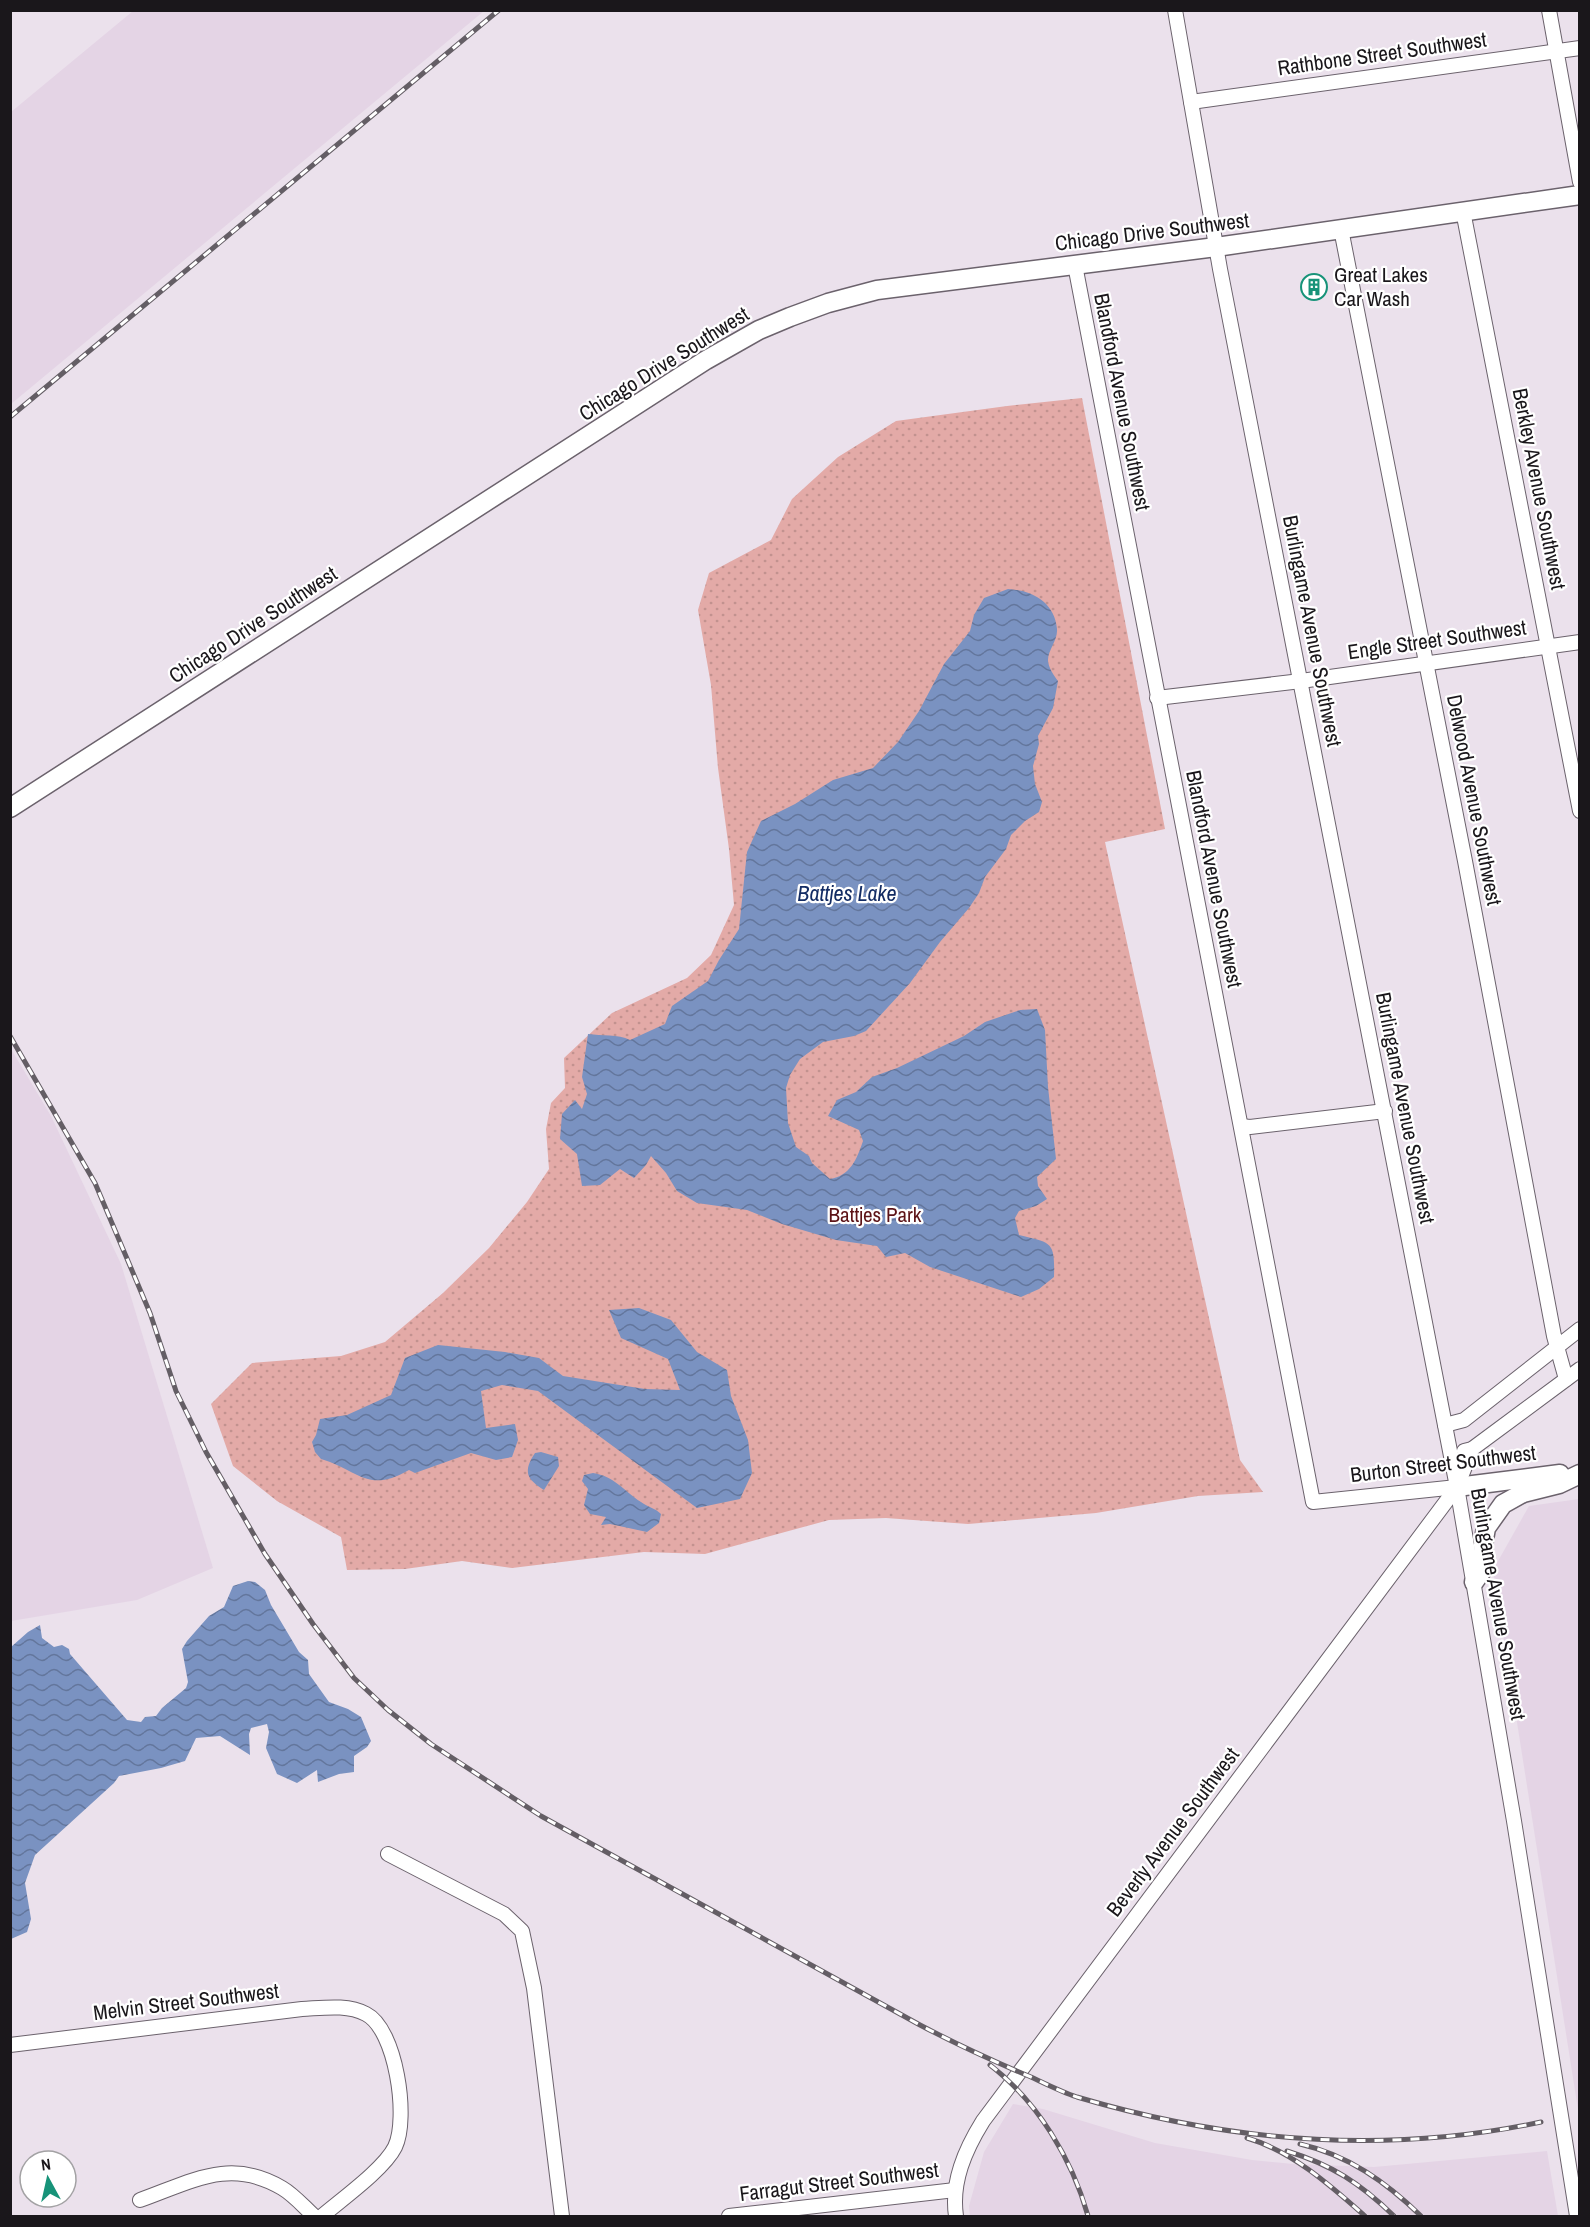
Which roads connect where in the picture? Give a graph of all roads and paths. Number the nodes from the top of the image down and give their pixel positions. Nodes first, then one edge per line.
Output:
1 (1174, 10) edge
2 (1549, 10) edge
3 (1580, 48) edge
4 (1556, 51) junction
5 (1191, 102) junction
6 (1580, 182) edge
7 (1580, 195) edge
8 (1463, 211) junction
9 (1341, 229) junction
10 (1216, 247) junction
11 (1075, 265) junction
12 (1580, 642) edge
13 (1548, 646) junction
14 (1426, 663) junction
15 (1301, 681) junction
16 (1157, 698) junction
17 (10, 808) edge
18 (1580, 811) edge
19 (1384, 1111) junction
20 (1241, 1126) junction
21 (1580, 1329) edge
22 (1556, 1347) junction
23 (1580, 1369) edge
24 (1566, 1379) junction
25 (1445, 1425) junction
26 (1472, 1449) junction
27 (1450, 1453) junction
28 (1580, 1473) edge
29 (1457, 1487) junction
30 (1312, 1502) joint
31 (1474, 1582) junction
32 (388, 1854) dead end
33 (10, 2044) edge
34 (955, 2190) junction
35 (140, 2200) dead end
36 (825, 2211) edge
37 (314, 2217) edge
38 (322, 2217) edge
39 (562, 2217) edge
40 (729, 2217) edge
41 (956, 2217) edge
42 (1577, 2217) edge

1 - 5 street, Burlingame Avenue Southwest
2 - 4 street
3 - 4 street, Rathbone Street Southwest
4 - 5 street, Rathbone Street Southwest
4 - 6 street
5 - 10 street, Burlingame Avenue Southwest
7 - 8 main road, Chicago Drive Southwest
8 - 9 main road, Chicago Drive Southwest
8 - 13 street, Berkley Avenue Southwest
9 - 10 main road, Chicago Drive Southwest
9 - 14 street, Delwood Avenue Southwest
10 - 11 main road, Chicago Drive Southwest
10 - 15 street, Burlingame Avenue Southwest
11 - 16 street, Blandford Avenue Southwest
11 - 17 main road, Chicago Drive Southwest
12 - 13 street, Engle Street Southwest
13 - 14 street, Engle Street Southwest
13 - 18 street, Berkley Avenue Southwest
14 - 15 street, Engle Street Southwest
14 - 22 street, Delwood Avenue Southwest
15 - 16 street, Engle Street Southwest
15 - 19 street, Burlingame Avenue Southwest
16 - 20 street, Blandford Avenue Southwest
19 - 20 street
19 - 25 street, Burlingame Avenue Southwest
20 - 30 street, Blandford Avenue Southwest
21 - 22 street
22 - 24 street, Delwood Avenue Southwest
22 - 25 street
23 - 24 street
24 - 26 street
25 - 27 street, Burlingame Avenue Southwest
26 - 27 street
26 - 29 street, Beverly Avenue Southwest
27 - 29 street, Burlingame Avenue Southwest
28 - 29 main road, Burton Street Southwest
28 - 31 main road
29 - 30 street, Burton Street Southwest
29 - 31 street, Burlingame Avenue Southwest
29 - 34 street, Beverly Avenue Southwest
31 - 42 street, Burlingame Avenue Southwest
32 - 39 street
33 - 38 street, Melvin Street Southwest
34 - 36 street, Farragut Street Southwest
34 - 41 street, Beverly Avenue Southwest
35 - 37 street
36 - 40 street, Farragut Street Southwest

